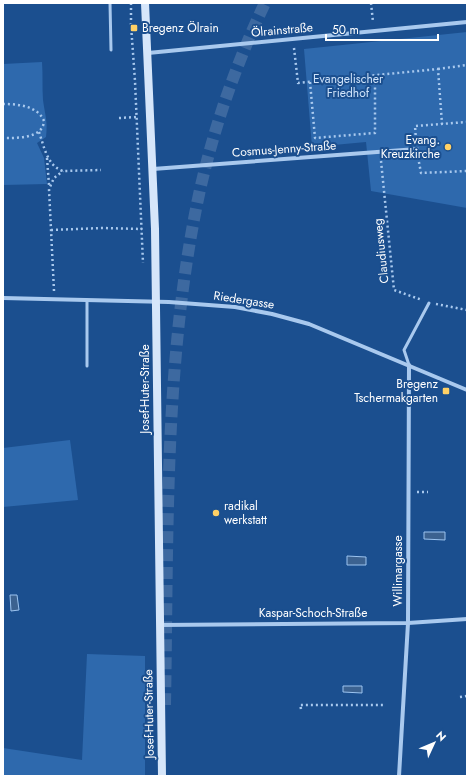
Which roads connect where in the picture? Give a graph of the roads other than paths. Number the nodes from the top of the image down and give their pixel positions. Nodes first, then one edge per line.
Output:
1 (110, 3) edge
2 (145, 3) edge
3 (467, 22) edge
4 (110, 50) dead end
5 (147, 53) junction
6 (417, 149) road end
7 (153, 169) junction
8 (3, 298) edge
9 (86, 300) junction
10 (156, 302) junction
11 (429, 303) road end
12 (409, 365) junction
13 (87, 366) dead end
14 (467, 390) edge
15 (467, 619) edge
16 (408, 623) junction
17 (159, 626) junction
18 (162, 776) edge
19 (399, 776) edge

1 - 4 lane
2 - 5 main road, Josef-Huter-Straße
3 - 5 street, Ölrainstraße
5 - 7 main road, Josef-Huter-Straße
6 - 7 street, Cosmus-Jenny-Straße
7 - 10 main road, Josef-Huter-Straße
8 - 9 street, Riedergasse
9 - 10 street, Riedergasse
9 - 13 lane
10 - 12 street, Riedergasse
10 - 17 main road, Josef-Huter-Straße
11 - 12 lane
12 - 14 street, Riedergasse
12 - 16 street, Willimargasse
15 - 16 street, Kaspar-Schoch-Straße
16 - 17 street, Kaspar-Schoch-Straße
16 - 19 street, Willimargasse
17 - 18 main road, Josef-Huter-Straße

